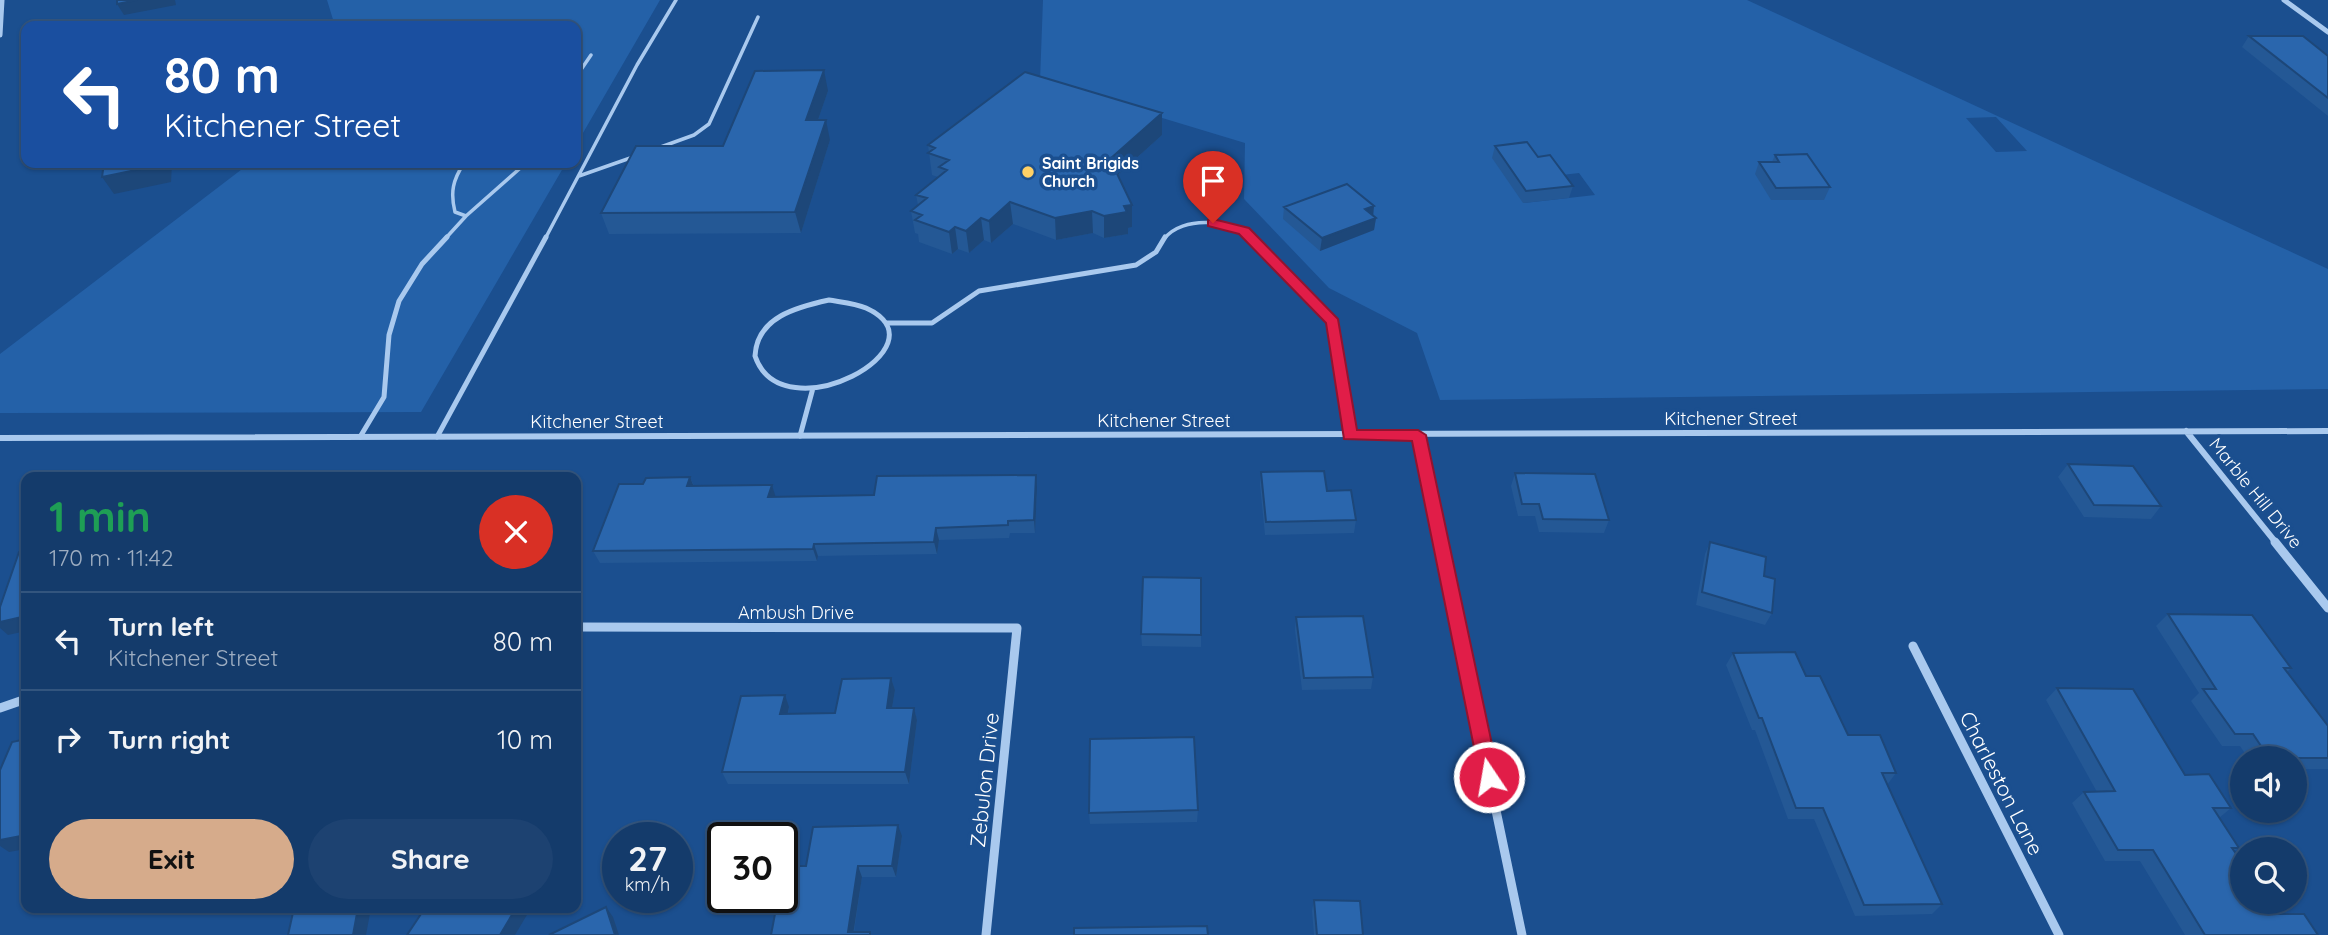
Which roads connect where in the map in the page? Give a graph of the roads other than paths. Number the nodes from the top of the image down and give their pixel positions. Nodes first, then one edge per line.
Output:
1 (2, 0) edge
2 (677, 0) edge
3 (2284, 0) edge
4 (758, 17) dead end
5 (2328, 32) edge
6 (0, 35) edge
7 (591, 55) dead end
8 (581, 70) edge
9 (656, 149) edge
10 (643, 153) edge
11 (461, 168) edge
12 (521, 168) edge
13 (579, 176) junction
14 (466, 216) junction
15 (887, 323) junction
16 (813, 388) junction
17 (2186, 431) junction
18 (2328, 431) edge
19 (1350, 435) junction
20 (1418, 435) junction
21 (800, 436) junction
22 (360, 437) junction
23 (437, 437) junction
24 (0, 438) edge
25 (2328, 608) edge
26 (581, 627) edge
27 (1017, 628) joint
28 (1913, 646) dead end
29 (21, 701) edge
30 (0, 708) edge
31 (986, 935) edge
32 (1522, 935) edge
33 (2059, 935) edge

1 - 6 street
2 - 13 lane
3 - 5 street
4 - 9 lane
7 - 8 lane
10 - 13 lane
11 - 14 lane
12 - 14 lane
13 - 23 lane
14 - 22 lane
15 - 16 lane
15 - 16 lane
15 - 19 lane
16 - 21 lane
17 - 18 street, Kitchener Street
17 - 20 street, Kitchener Street
17 - 25 street, Marble Hill Drive
19 - 20 street, Kitchener Street
19 - 21 street, Kitchener Street
20 - 32 street
21 - 23 street, Kitchener Street
22 - 23 street, Kitchener Street
22 - 24 street, Kitchener Street
26 - 27 street, Ambush Drive
27 - 31 street, Zebulon Drive
28 - 33 street, Charleston Lane
29 - 30 street

